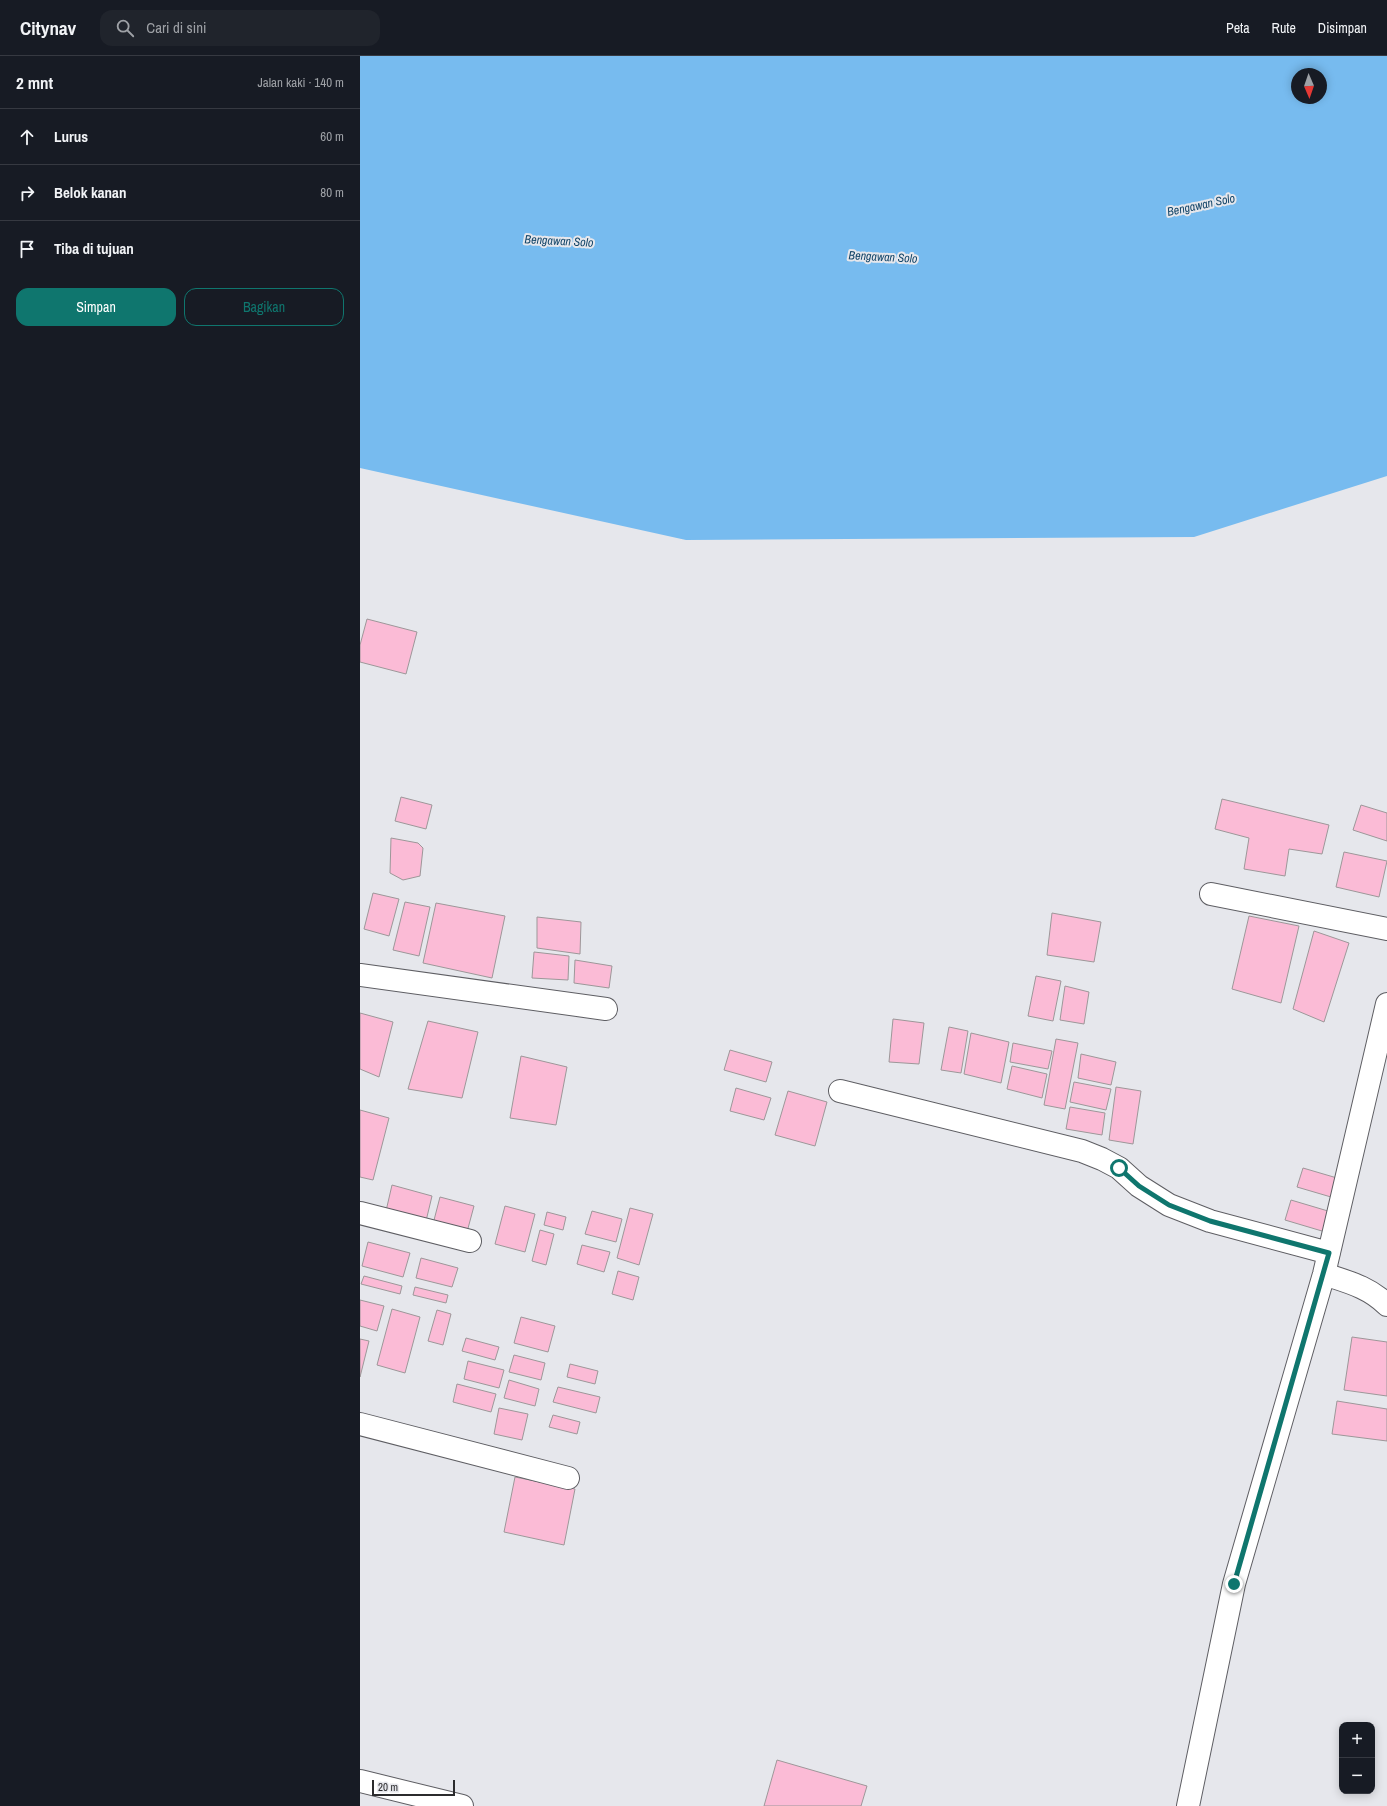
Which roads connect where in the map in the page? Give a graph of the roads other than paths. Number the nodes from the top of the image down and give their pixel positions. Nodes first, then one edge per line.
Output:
1 (1211, 894) dead end
2 (1387, 929) edge
3 (360, 975) edge
4 (1387, 1004) edge
5 (606, 1009) dead end
6 (840, 1091) dead end
7 (360, 1213) edge
8 (470, 1241) dead end
9 (1327, 1263) junction
10 (1387, 1305) edge
11 (360, 1424) edge
12 (568, 1478) dead end
13 (360, 1781) edge
14 (462, 1806) edge
15 (1188, 1806) edge

1 - 2 street
3 - 5 street
4 - 9 street
6 - 9 street
7 - 8 street
9 - 10 street
9 - 15 street
11 - 12 street
13 - 14 street

